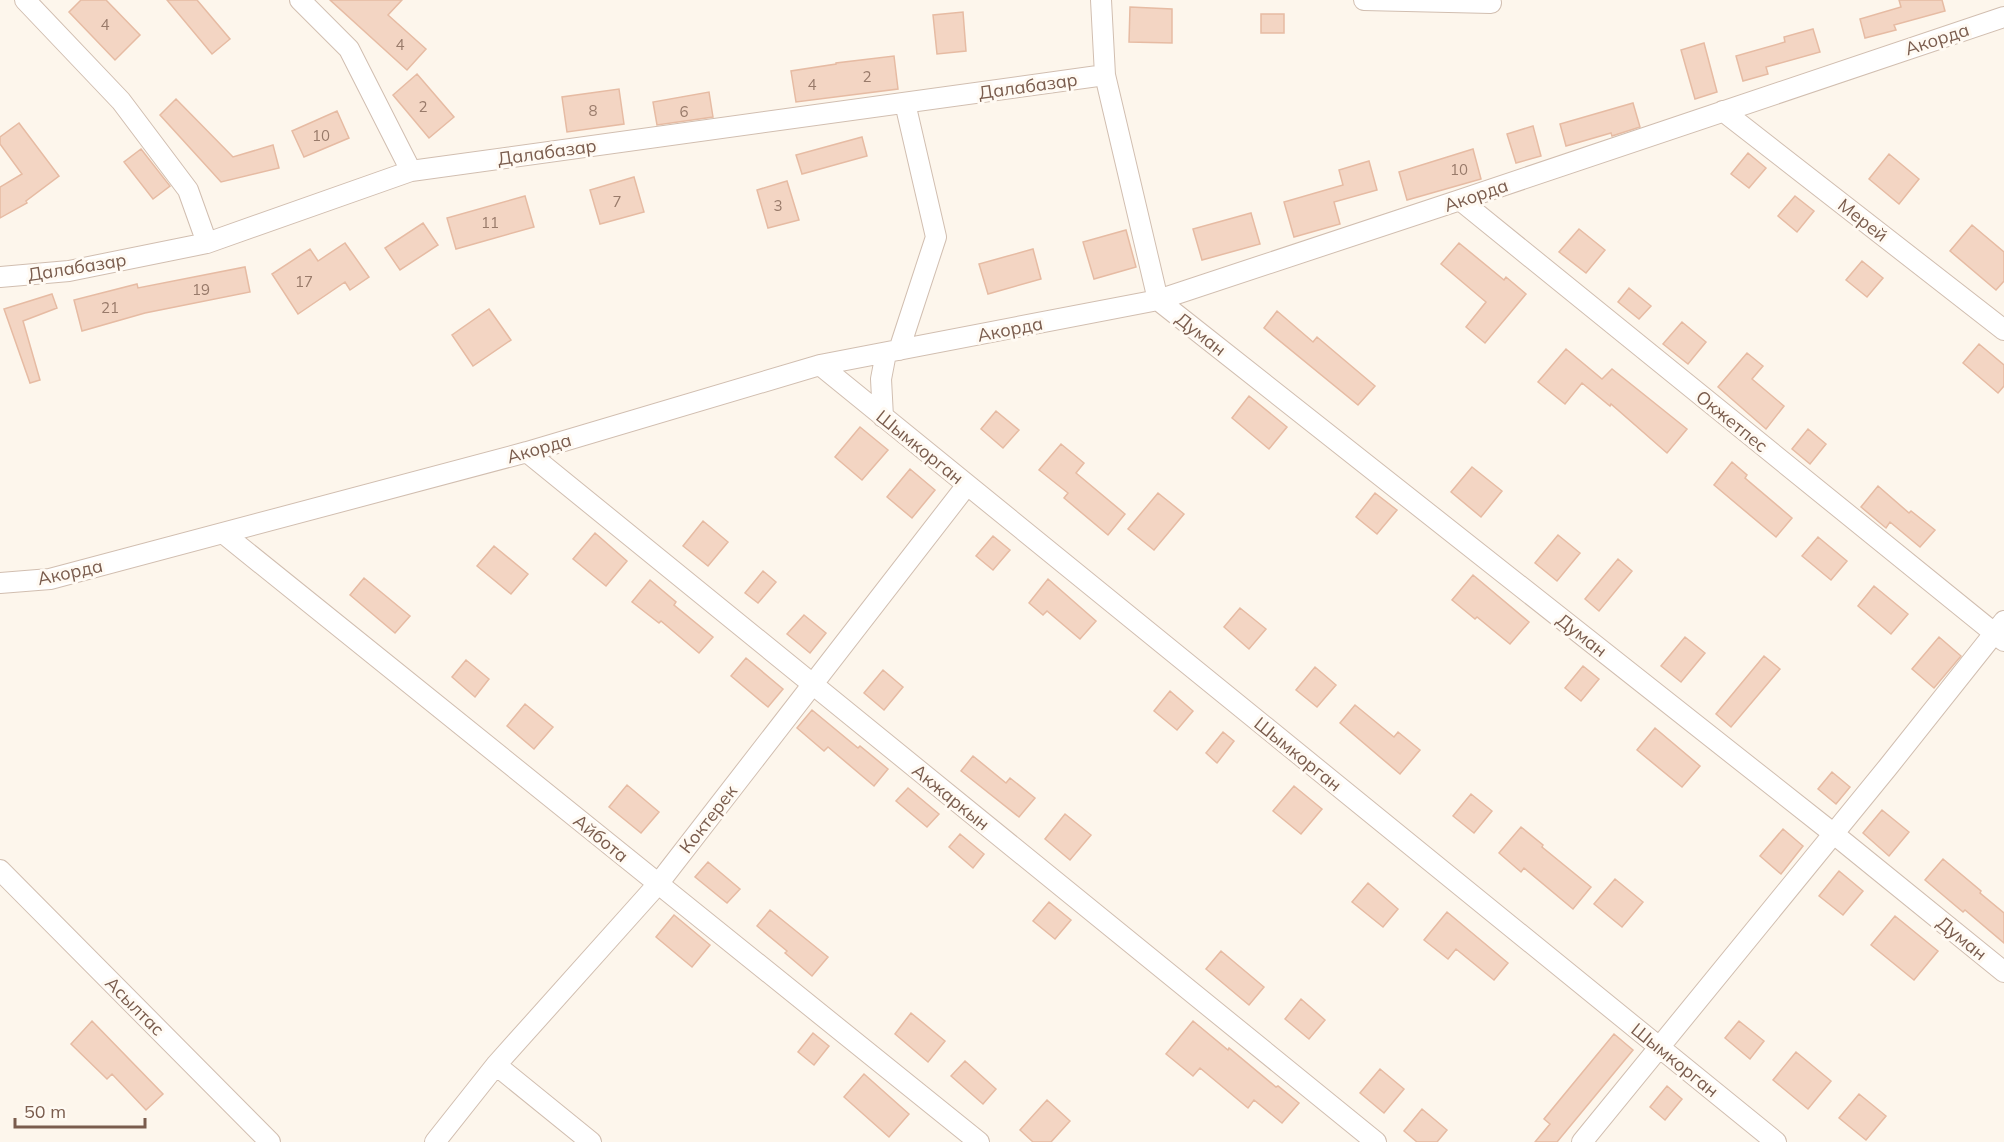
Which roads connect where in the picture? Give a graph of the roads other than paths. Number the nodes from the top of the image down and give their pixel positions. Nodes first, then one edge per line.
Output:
1 (26, 0) edge
2 (300, 0) edge
3 (1101, 0) edge
4 (1364, 0) edge
5 (1491, 3) dead end
6 (2004, 17) edge
7 (1105, 75) junction
8 (905, 103) junction
9 (1723, 111) junction
10 (411, 171) junction
11 (1460, 201) junction
12 (207, 243) junction
13 (0, 277) edge
14 (1158, 300) junction
15 (2004, 330) edge
16 (892, 351) junction
17 (820, 365) junction
18 (883, 417) junction
19 (526, 452) junction
20 (967, 485) junction
21 (224, 533) junction
22 (0, 582) edge
23 (2000, 631) edge
24 (813, 684) junction
25 (1834, 834) junction
26 (0, 870) edge
27 (658, 884) junction
28 (2004, 972) edge
29 (1659, 1048) junction
30 (496, 1065) junction
31 (270, 1142) edge
32 (435, 1142) edge
33 (591, 1142) edge
34 (979, 1142) edge
35 (1376, 1142) edge
36 (1582, 1142) edge
37 (1776, 1142) edge

1 - 12 street
2 - 10 street
3 - 7 street
4 - 5 street
6 - 9 street, Акорда
7 - 8 street, Далабазар
7 - 14 street
8 - 10 street, Далабазар
8 - 16 street
9 - 11 street, Акорда
9 - 15 street, Мерей
10 - 12 street, Далабазар
11 - 14 street, Акорда
11 - 23 street, Окжетпес
12 - 13 street, Далабазар
14 - 16 street, Акорда
14 - 25 street, Думан
16 - 17 street, Акорда
16 - 18 street
17 - 18 street, Шымкорган
17 - 19 street, Акорда
18 - 20 street, Шымкорган
19 - 21 street, Акорда
19 - 24 street, Акжаркын
20 - 24 street, Коктерек
20 - 29 street, Шымкорган
21 - 22 street, Акорда
21 - 27 street, Айбота
23 - 25 street
24 - 27 street, Коктерек
24 - 35 street, Акжаркын
25 - 28 street, Думан
25 - 29 street
26 - 31 street, Асылтас
27 - 30 street, Коктерек
27 - 34 street, Айбота
29 - 36 street
29 - 37 street, Шымкорган
30 - 32 street, Коктерек
30 - 33 street

